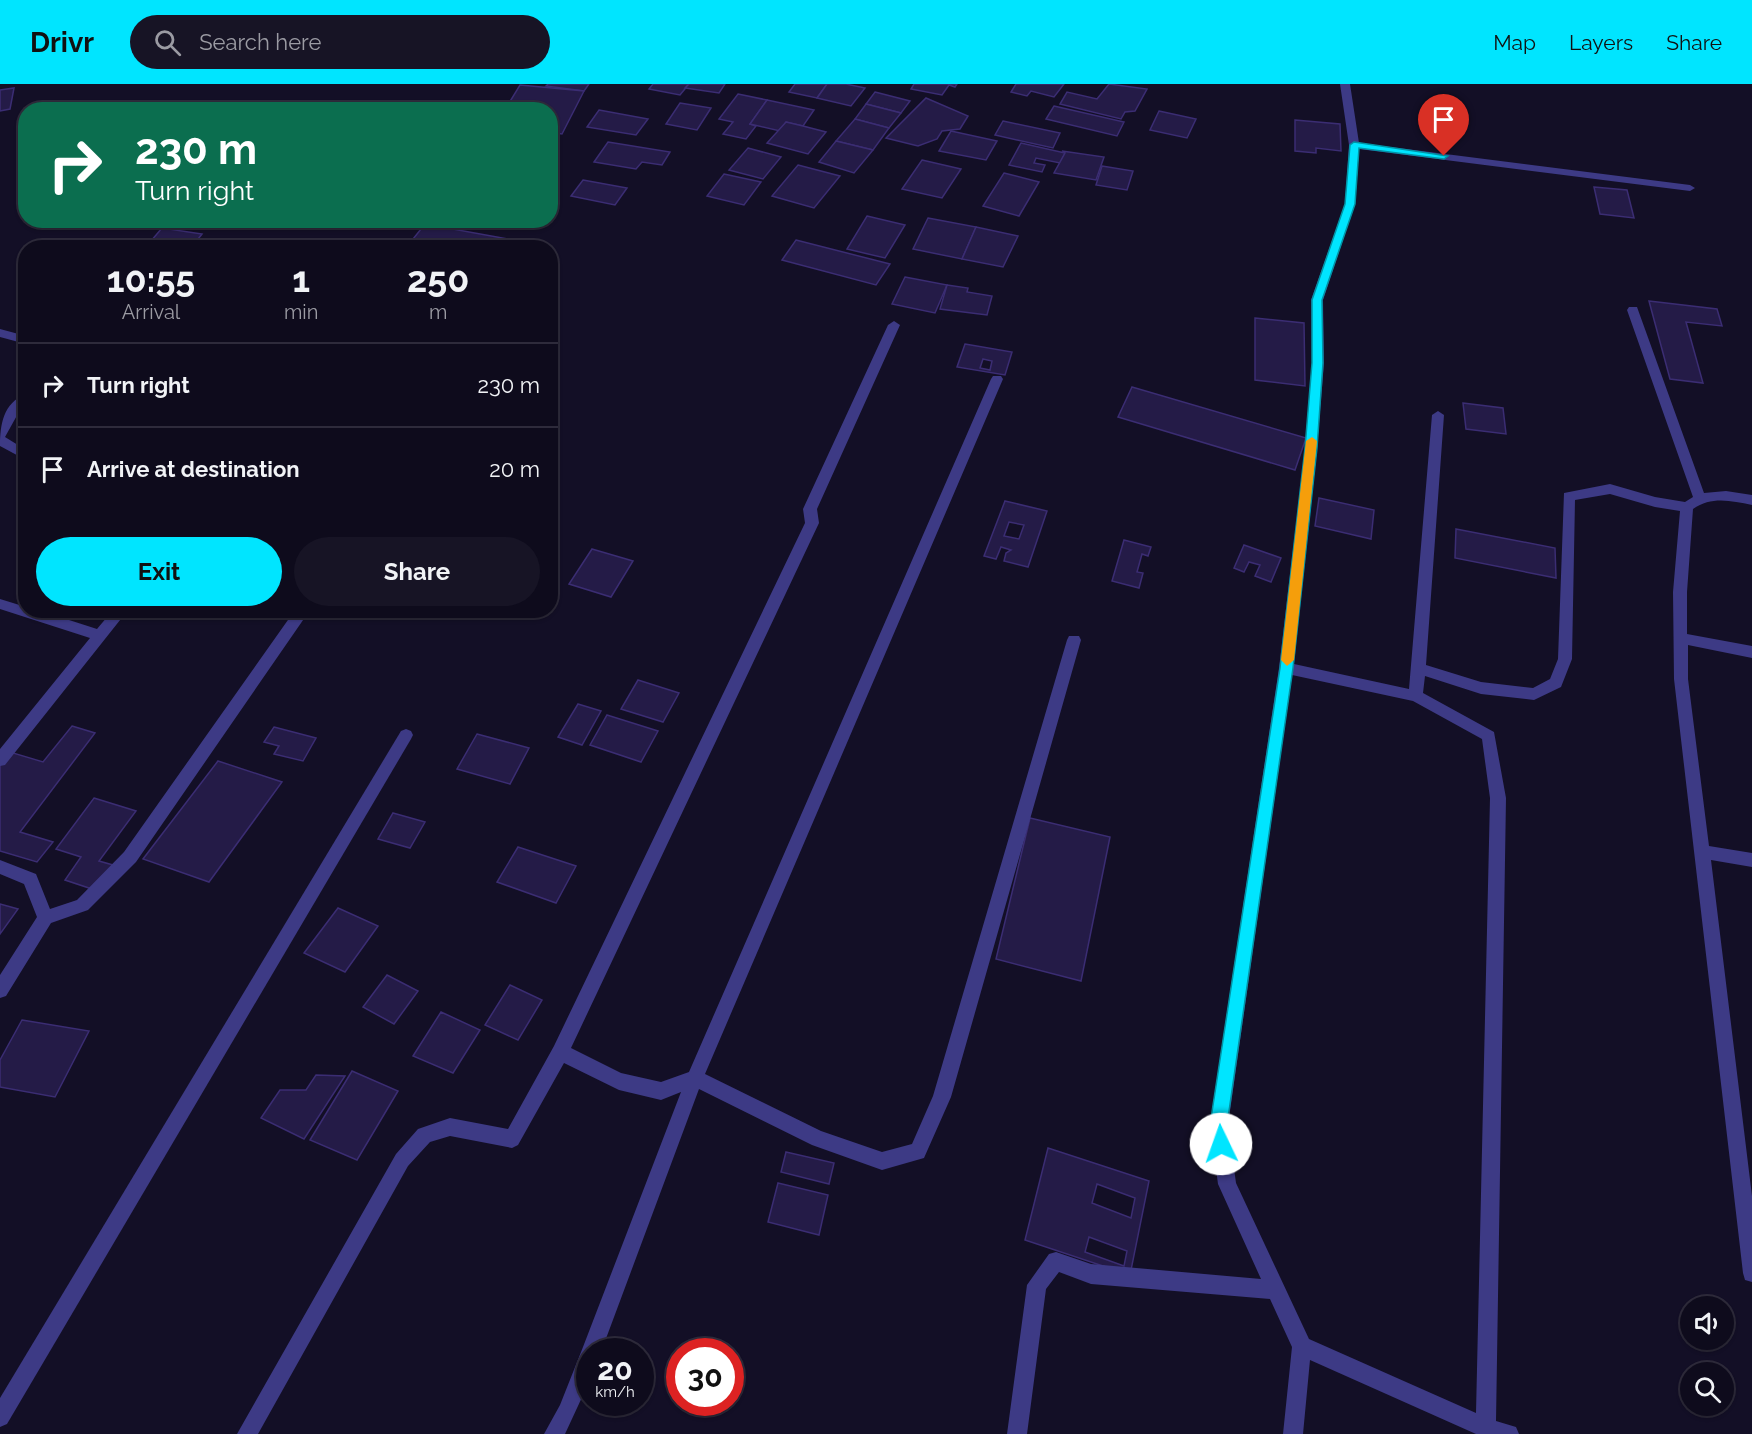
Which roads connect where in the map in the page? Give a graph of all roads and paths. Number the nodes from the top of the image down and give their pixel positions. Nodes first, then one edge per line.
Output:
1 (1345, 84) edge
2 (1354, 145) junction
3 (1690, 188) dead end
4 (1634, 309) dead end
5 (894, 325) dead end
6 (0, 333) edge
7 (18, 338) edge
8 (997, 379) dead end
9 (18, 405) edge
10 (1438, 415) dead end
11 (0, 438) edge
12 (18, 453) edge
13 (1752, 500) edge
14 (1693, 502) junction
15 (0, 604) edge
16 (18, 610) edge
17 (44, 618) edge
18 (115, 618) edge
19 (297, 618) edge
20 (101, 636) junction
21 (1680, 638) junction
22 (1074, 640) dead end
23 (1752, 652) edge
24 (1286, 668) junction
25 (1418, 668) junction
26 (1416, 696) junction
27 (406, 735) dead end
28 (0, 760) edge
29 (1702, 852) junction
30 (1752, 860) edge
31 (0, 867) edge
32 (45, 918) junction
33 (0, 990) edge
34 (560, 1052) junction
35 (694, 1078) junction
36 (1752, 1273) edge
37 (1276, 1290) junction
38 (596, 1338) edge
39 (1302, 1346) junction
40 (576, 1389) edge
41 (0, 1417) edge
42 (1486, 1428) junction
43 (247, 1434) edge
44 (554, 1434) edge
45 (1017, 1434) edge
46 (1293, 1434) edge
47 (1509, 1434) edge

1 - 2 street
2 - 3 street
2 - 24 street
4 - 14 street
5 - 34 street
6 - 7 street
8 - 35 street
9 - 11 street
10 - 25 street
11 - 12 street
13 - 14 street
14 - 21 street
14 - 25 street
15 - 16 street
17 - 20 street
18 - 20 street
19 - 32 street
20 - 28 street
21 - 23 street
21 - 29 street
22 - 35 street
24 - 26 street
24 - 37 street
25 - 26 street
26 - 42 street
27 - 41 street
29 - 30 street
29 - 36 street
31 - 32 street
32 - 33 street
34 - 35 street
34 - 43 street
35 - 38 street
37 - 39 street
37 - 45 street
39 - 42 street
39 - 46 street
40 - 44 street
42 - 47 street

